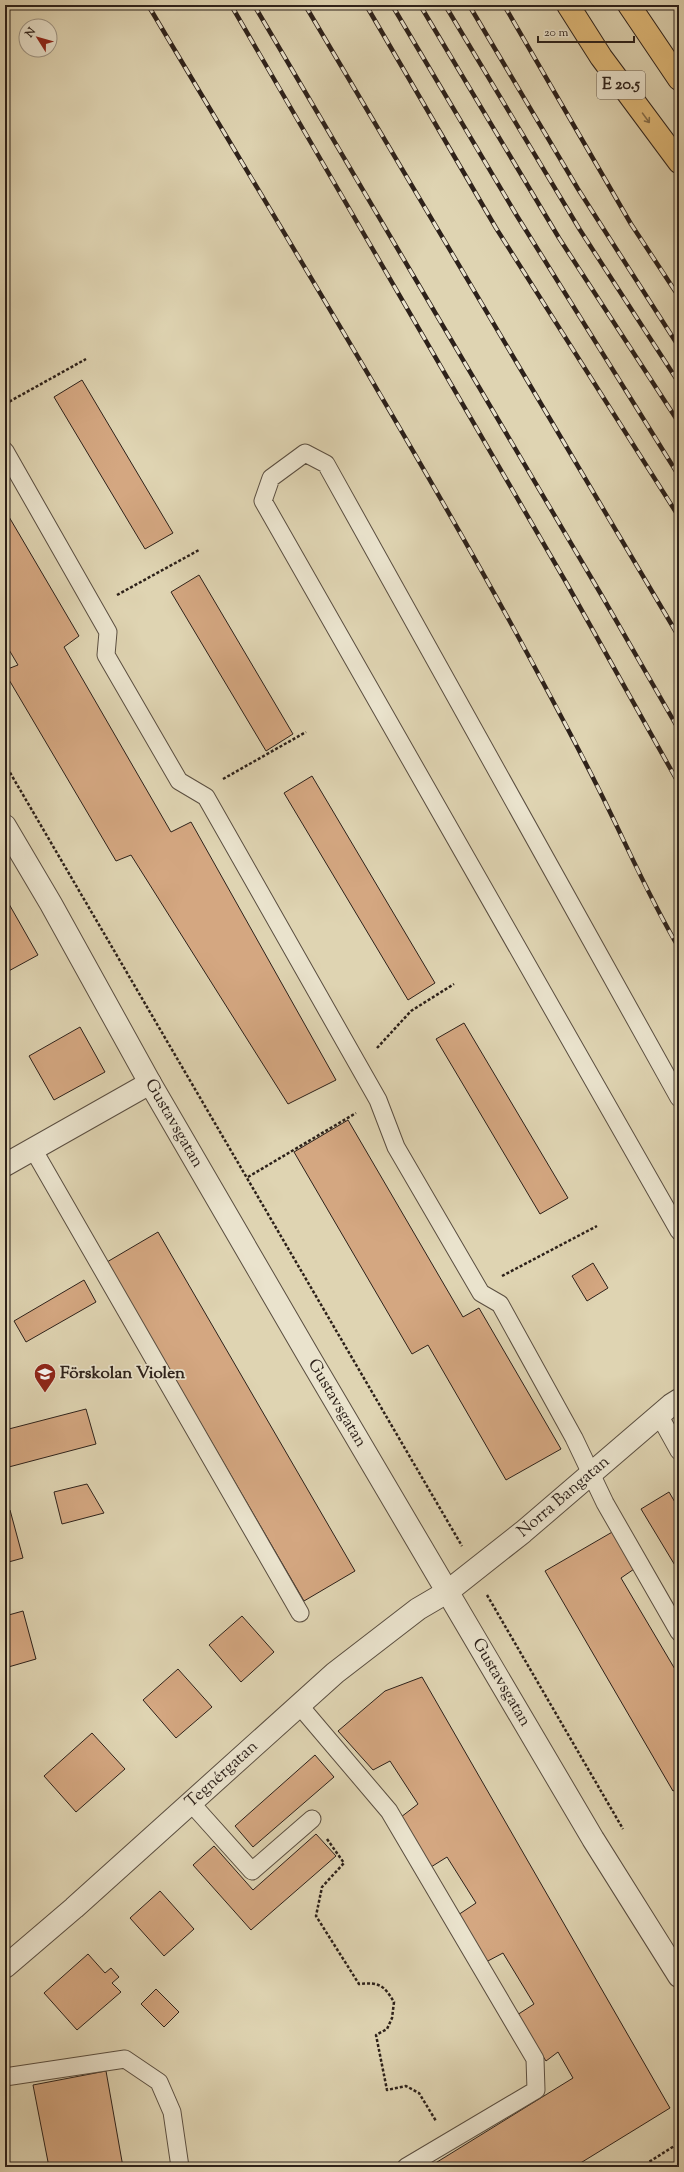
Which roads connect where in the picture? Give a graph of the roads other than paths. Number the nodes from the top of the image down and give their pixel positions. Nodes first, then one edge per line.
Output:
1 (568, 5) edge
2 (629, 5) edge
3 (679, 79) edge
4 (679, 162) edge
5 (5, 451) edge
6 (5, 826) edge
7 (150, 1083) junction
8 (679, 1098) edge
9 (33, 1149) junction
10 (5, 1165) edge
11 (679, 1231) edge
12 (679, 1400) edge
13 (659, 1416) junction
14 (679, 1451) edge
15 (592, 1474) junction
16 (447, 1592) junction
17 (300, 1613) dead end
18 (679, 1632) edge
19 (299, 1705) junction
20 (191, 1803) junction
21 (312, 1819) road end
22 (9, 1956) edge
23 (679, 1976) edge
24 (5, 2078) edge
25 (180, 2167) edge
26 (406, 2167) edge

1 -> 4 main road, E 20.5
2 - 3 main road, E 20.5
5 - 15 lane
6 - 7 street, Gustavsgatan
7 - 9 street
7 - 16 street, Gustavsgatan
8 - 11 lane
9 - 10 street
9 - 17 lane
12 - 13 street, Norra Bangatan
13 - 14 lane
13 - 15 street, Norra Bangatan
15 - 16 street, Norra Bangatan
15 - 18 lane
16 - 19 street, Tegnérgatan
16 - 23 street, Gustavsgatan
19 - 20 street, Tegnérgatan
19 - 26 lane
20 - 21 lane
20 - 22 street, Tegnérgatan
24 - 25 lane

